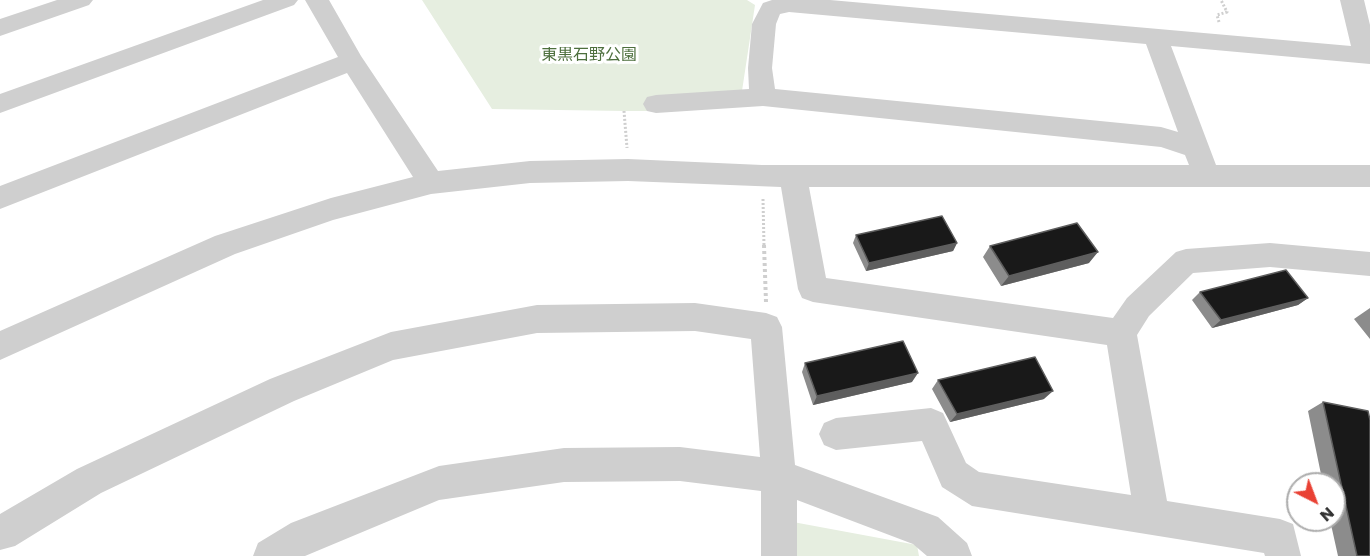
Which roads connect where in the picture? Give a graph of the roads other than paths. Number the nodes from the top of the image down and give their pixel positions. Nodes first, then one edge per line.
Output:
1 (81, 0) edge
2 (286, 0) edge
3 (317, 0) edge
4 (1352, 0) edge
5 (0, 28) edge
6 (1155, 37) junction
7 (1368, 56) edge
8 (352, 61) junction
9 (762, 97) junction
10 (0, 104) edge
11 (656, 104) dead end
12 (1197, 148) junction
13 (1205, 175) junction
14 (793, 176) junction
15 (1370, 176) edge
16 (431, 183) junction
17 (0, 198) edge
18 (1370, 264) edge
19 (1121, 333) junction
20 (0, 346) edge
21 (836, 434) dead end
22 (779, 476) junction
23 (1152, 516) junction
24 (3, 535) edge
25 (271, 556) edge
26 (779, 556) edge
27 (954, 556) edge
28 (1282, 556) edge

1 - 5 street
2 - 10 street
3 - 8 street
4 - 7 street
6 - 7 street
6 - 9 street
6 - 12 street
8 - 16 street
8 - 17 street
9 - 11 street
9 - 12 street
12 - 13 street
13 - 14 street
13 - 15 street
14 - 16 street
14 - 19 street
16 - 20 street
18 - 19 street
19 - 23 street
21 - 23 street
22 - 24 street
22 - 25 street
22 - 26 street
22 - 27 street
23 - 28 street

